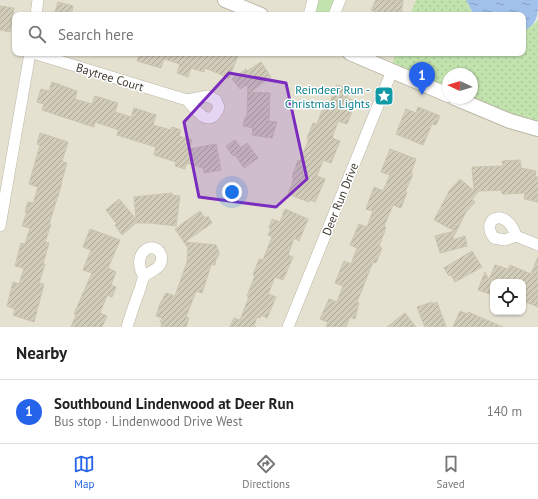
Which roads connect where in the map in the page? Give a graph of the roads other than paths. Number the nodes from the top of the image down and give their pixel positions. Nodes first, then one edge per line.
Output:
1 (38, 0) edge
2 (225, 0) edge
3 (314, 0) edge
4 (340, 0) edge
5 (36, 12) edge
6 (254, 12) edge
7 (309, 12) edge
8 (335, 12) edge
9 (29, 56) edge
10 (43, 56) edge
11 (357, 56) edge
12 (392, 71) junction
13 (442, 92) edge
14 (187, 100) dead end
15 (469, 104) edge
16 (538, 129) edge
17 (0, 226) edge
18 (516, 236) dead end
19 (538, 245) edge
20 (144, 277) dead end
21 (127, 327) edge
22 (288, 327) edge

1 - 5 street
2 - 6 street
3 - 7 street
4 - 8 street
9 - 17 street
10 - 14 street, Baytree Court
11 - 12 street
12 - 13 street
12 - 22 street, Deer Run Drive
15 - 16 street
18 - 19 street
20 - 21 street

